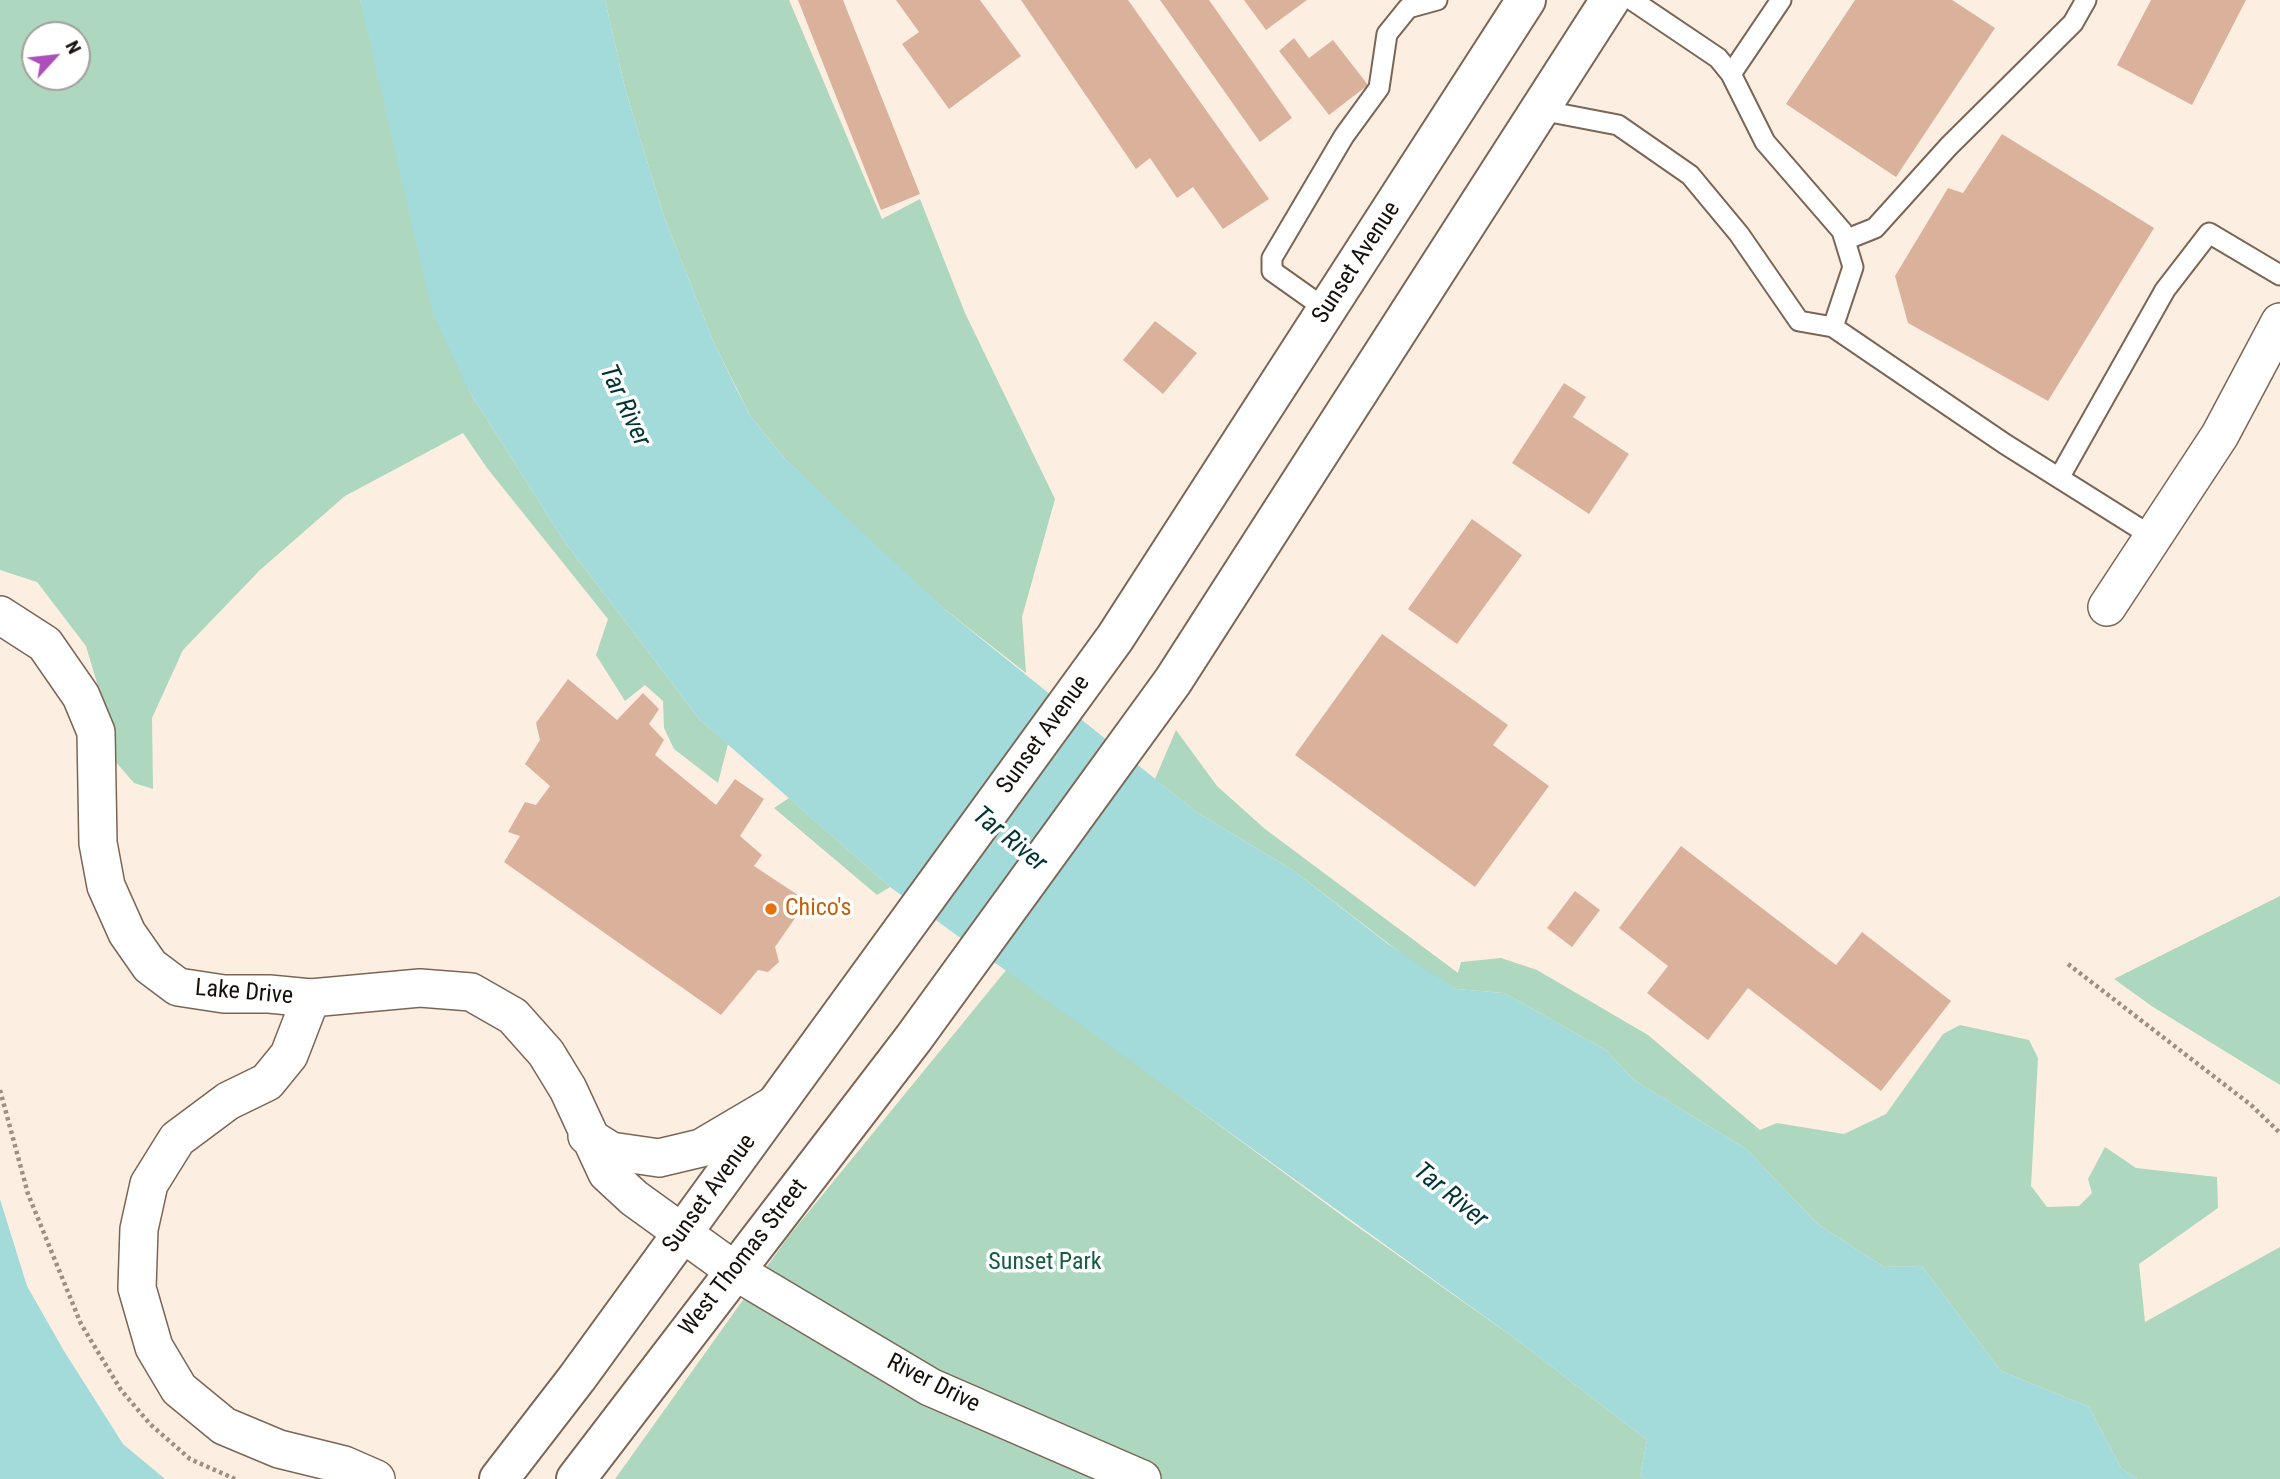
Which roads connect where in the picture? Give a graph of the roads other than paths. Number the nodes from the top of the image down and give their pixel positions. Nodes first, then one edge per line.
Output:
1 (1437, 0) edge
2 (1526, 0) edge
3 (1610, 0) edge
4 (1632, 0) edge
5 (1781, 0) edge
6 (2086, 0) edge
7 (1731, 74) junction
8 (1539, 110) junction
9 (1845, 240) junction
10 (2280, 275) edge
11 (1327, 310) junction
12 (2280, 323) edge
13 (1833, 327) junction
14 (2059, 478) junction
15 (2153, 537) junction
16 (2107, 607) dead end
17 (0, 615) edge
18 (311, 998) junction
19 (774, 1105) junction
20 (587, 1136) junction
21 (682, 1232) junction
22 (734, 1271) junction
23 (376, 1479) edge
24 (499, 1479) edge
25 (576, 1479) edge
26 (1142, 1479) edge

1 - 11 lane
2 - 11 main road, Sunset Avenue
3 - 8 main road
4 - 7 lane
5 - 7 lane
6 - 9 lane
7 - 9 lane
8 - 13 lane
8 - 22 main road, West Thomas Street
9 - 13 lane
10 - 14 lane
11 - 19 main road, Sunset Avenue
12 - 15 street
13 - 14 lane
14 - 15 lane
15 - 16 street
17 - 18 street, Lake Drive
18 - 20 street, Lake Drive
18 - 23 street
19 - 20 street
19 - 21 main road, Sunset Avenue
20 - 21 street, Lake Drive
21 - 22 street, Lake Drive
21 - 24 main road, Sunset Avenue
22 - 25 main road, West Thomas Street
22 - 26 street, River Drive

